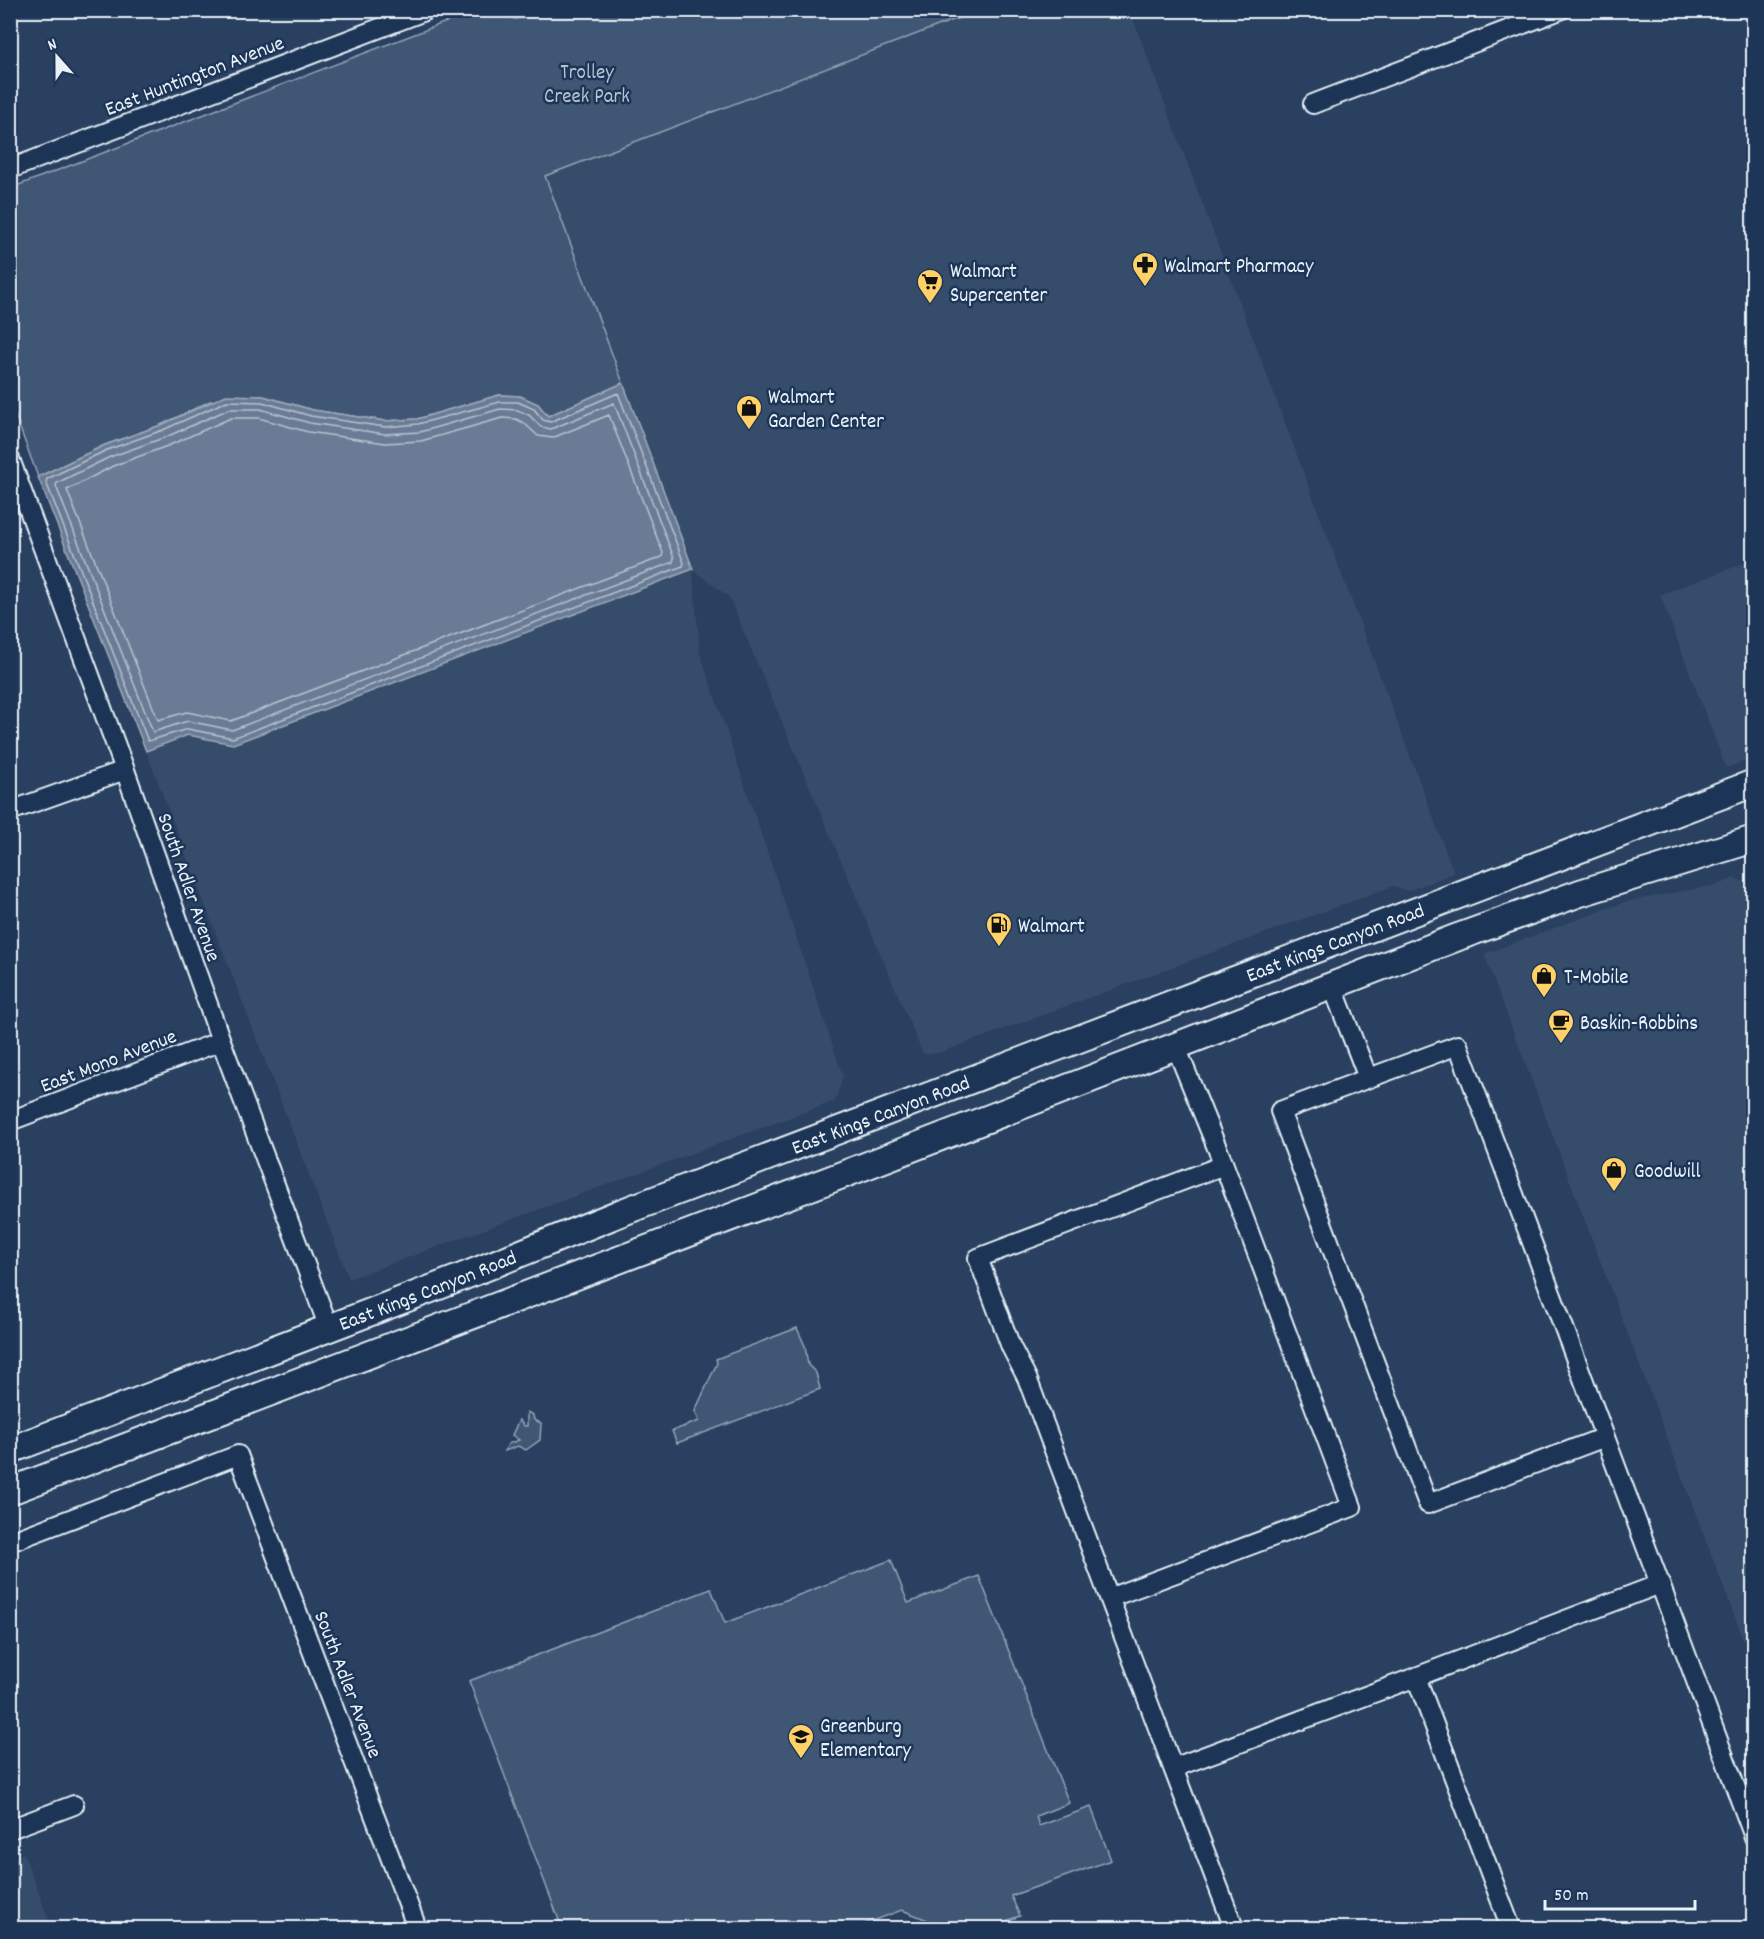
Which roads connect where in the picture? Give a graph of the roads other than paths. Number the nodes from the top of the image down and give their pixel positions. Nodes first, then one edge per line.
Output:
1 (427, 10) edge
2 (1560, 10) edge
3 (1313, 104) dead end
4 (10, 169) edge
5 (10, 459) edge
6 (16, 492) edge
7 (125, 770) junction
8 (1754, 783) edge
9 (10, 811) edge
10 (1754, 839) edge
11 (1332, 985) junction
12 (221, 1041) junction
13 (1176, 1047) junction
14 (1368, 1078) junction
15 (10, 1121) edge
16 (1224, 1165) junction
17 (329, 1329) junction
18 (1605, 1437) junction
19 (10, 1450) edge
20 (10, 1491) edge
21 (10, 1542) edge
22 (1660, 1584) junction
23 (1109, 1598) junction
24 (1416, 1677) junction
25 (1173, 1768) junction
26 (74, 1805) dead end
27 (10, 1829) edge
28 (1754, 1837) edge
29 (417, 1929) edge
30 (1234, 1929) edge
31 (1511, 1929) edge

1 - 4 street, East Huntington Avenue
2 - 3 street
5 - 6 street, South Adler Avenue
6 - 7 street, South Adler Avenue
7 - 9 street
7 - 12 street, South Adler Avenue
8 - 17 main road, East Kings Canyon Road
10 - 11 main road, East Kings Canyon Road
11 - 13 main road, East Kings Canyon Road
11 - 14 street
12 - 15 street, East Mono Avenue
12 - 17 street, South Adler Avenue
13 - 16 street
13 - 20 main road, East Kings Canyon Road
14 - 18 street
14 - 18 street
16 - 23 street
16 - 23 street
17 - 19 main road, East Kings Canyon Road
18 - 22 street
21 - 29 street, South Adler Avenue
22 - 24 street
22 - 28 street
23 - 25 street
24 - 25 street
24 - 31 street
25 - 30 street
26 - 27 street

